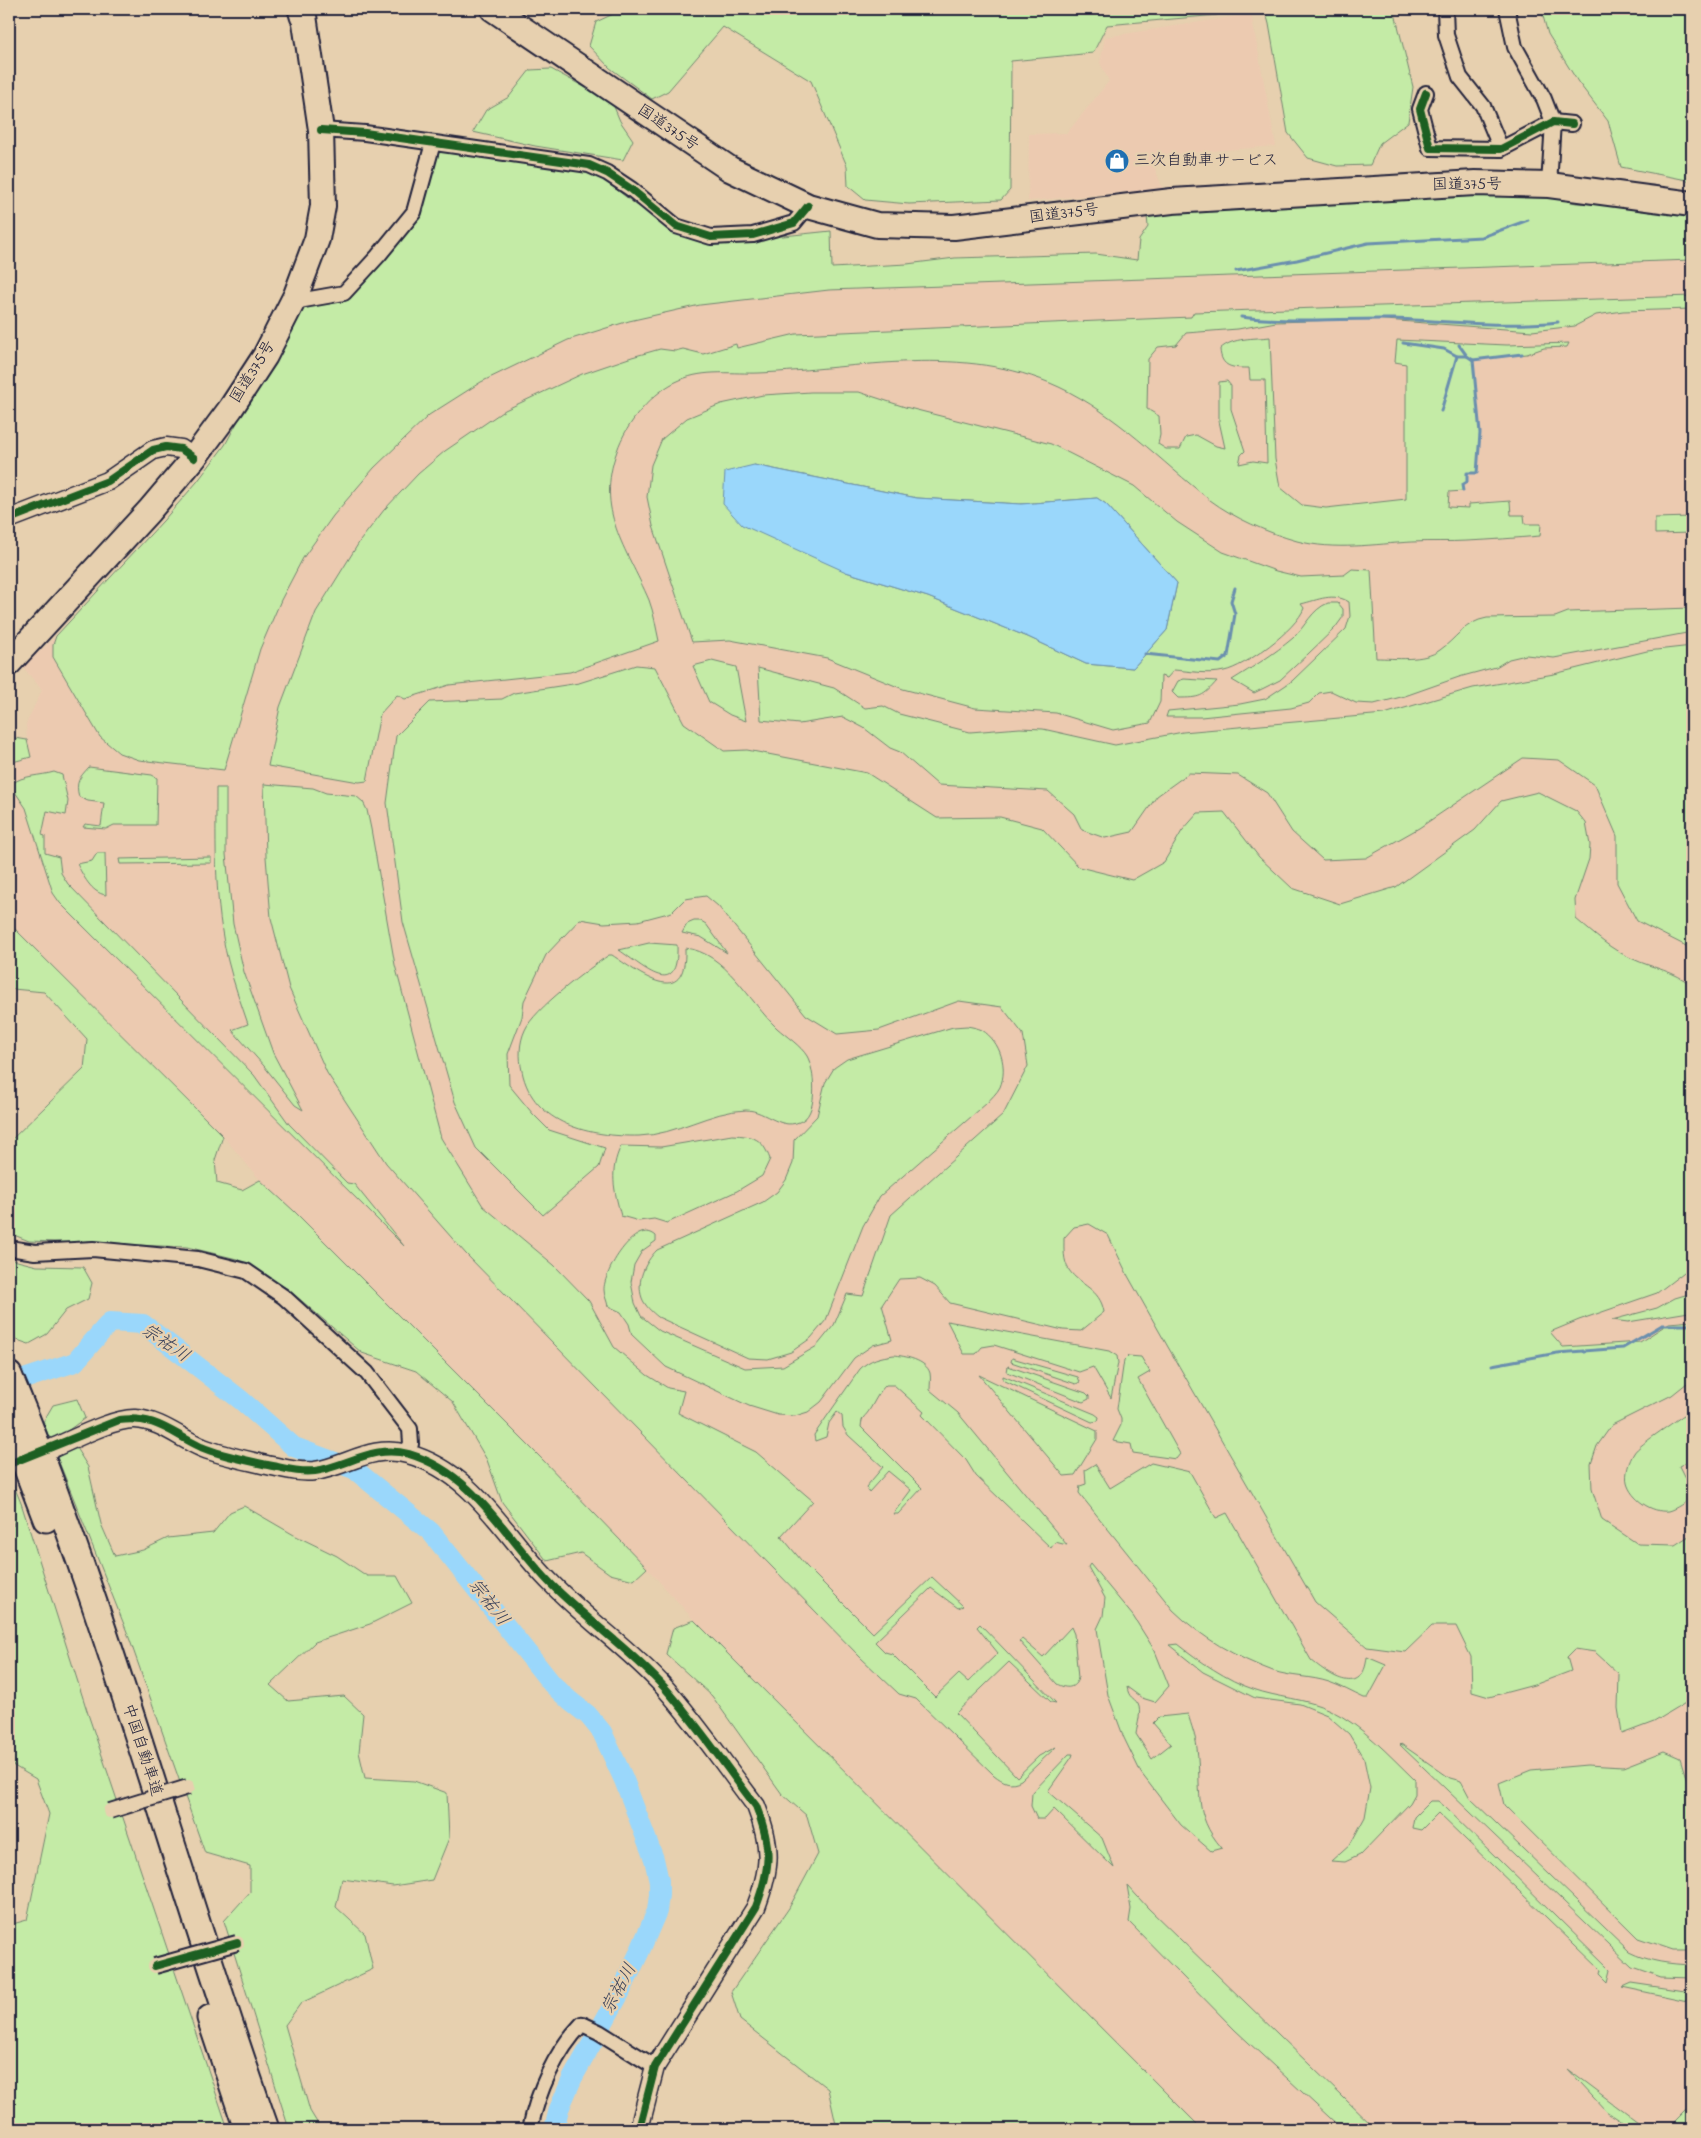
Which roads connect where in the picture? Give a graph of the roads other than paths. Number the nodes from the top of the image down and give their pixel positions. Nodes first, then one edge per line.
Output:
1 (493, 9) edge
2 (1445, 9) edge
3 (1506, 9) edge
4 (302, 11) edge
5 (1426, 94) dead end
6 (1553, 122) junction
7 (1572, 124) dead end
8 (321, 130) junction
9 (433, 144) junction
10 (1501, 149) junction
11 (1550, 185) junction
12 (1692, 204) edge
13 (808, 206) junction
14 (293, 302) junction
15 (194, 458) junction
16 (9, 519) edge
17 (9, 663) edge
18 (9, 1248) edge
19 (9, 1375) edge
20 (9, 1422) edge
21 (53, 1448) dead end
22 (406, 1453) junction
23 (188, 1787) dead end
24 (110, 1811) dead end
25 (237, 1943) dead end
26 (155, 1966) dead end
27 (655, 2067) junction
28 (247, 2129) edge
29 (266, 2129) edge
30 (530, 2129) edge
31 (638, 2129) edge

1 - 13 highway, 国道375号
2 - 10 street
3 - 6 street
4 - 8 highway, 国道375号
5 - 10 street
6 - 7 street
6 - 10 street
6 - 11 street
8 - 9 street
8 - 14 highway, 国道375号
9 - 13 street
9 - 14 street
11 - 12 highway, 国道375号
11 - 13 highway, 国道375号
14 - 15 highway, 国道375号
15 - 16 street
15 - 17 highway, 国道375号
18 - 22 street
19 - 29 highway, 中国自動車道
20 - 28 highway, 中国自動車道
21 - 22 street
22 - 27 street
23 - 24 street, bridge
25 - 26 street, bridge
27 - 30 street
27 - 31 street

